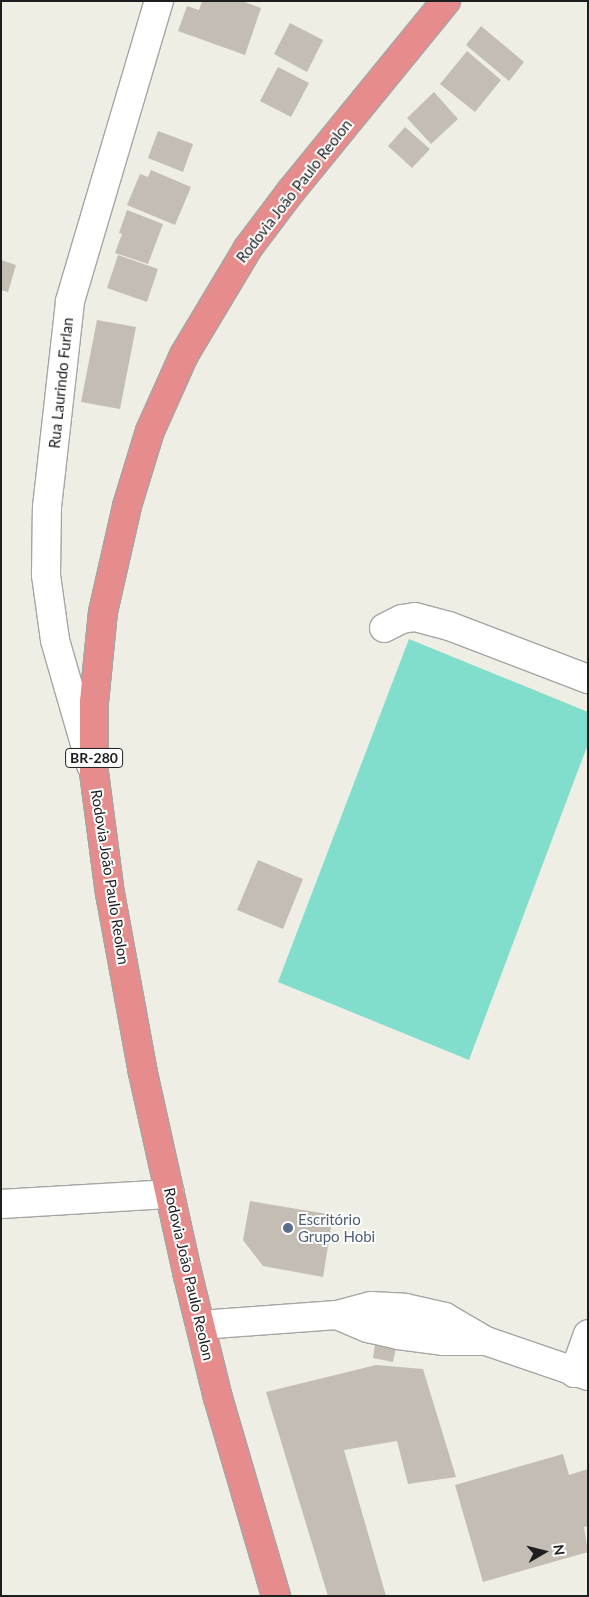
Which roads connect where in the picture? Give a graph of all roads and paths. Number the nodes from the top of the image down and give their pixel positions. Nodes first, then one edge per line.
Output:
1 (159, 1) edge
2 (446, 1) edge
3 (384, 628) dead end
4 (588, 679) edge
5 (94, 772) junction
6 (170, 1194) junction
7 (1, 1204) edge
8 (200, 1325) junction
9 (588, 1334) edge
10 (584, 1375) edge
11 (276, 1596) edge

1 - 5 street, Rua Laurindo Furlan
2 - 5 highway, Rodovia João Paulo Reolon / BR-280
3 - 4 street
5 - 6 highway, Rodovia João Paulo Reolon / BR-280
6 - 7 street
6 - 8 highway, Rodovia João Paulo Reolon / BR-280
8 - 10 street
8 - 11 highway, Rodovia João Paulo Reolon / BR-280
9 - 10 street

